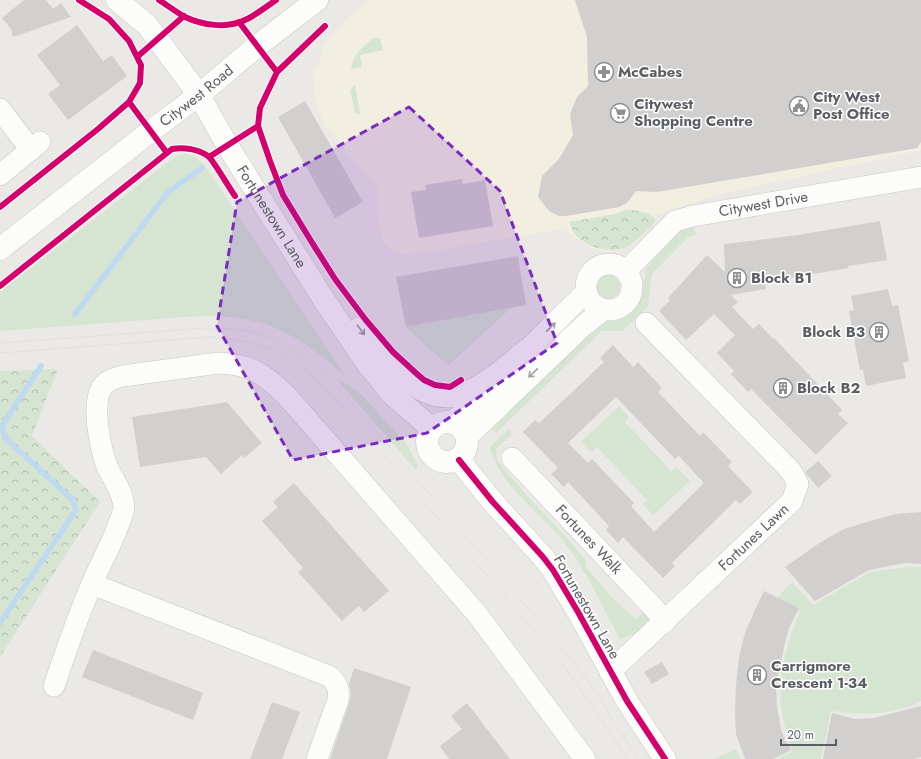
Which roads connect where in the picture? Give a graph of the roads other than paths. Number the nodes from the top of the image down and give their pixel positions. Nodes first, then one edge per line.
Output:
1 (117, 0) edge
2 (317, 0) edge
3 (198, 95) junction
4 (0, 108) edge
5 (0, 175) edge
6 (921, 176) edge
7 (291, 247) junction
8 (0, 249) edge
9 (626, 271) junction
10 (586, 292) junction
11 (603, 310) junction
12 (646, 323) dead end
13 (527, 350) junction
14 (432, 429) junction
15 (459, 429) junction
16 (512, 458) dead end
17 (459, 460) junction
18 (92, 584) junction
19 (666, 620) junction
20 (610, 672) junction
21 (54, 686) dead end
22 (317, 759) edge
23 (585, 759) edge
24 (665, 759) edge

1 - 3 street, Fortunestown Lane
2 - 3 street, Citywest Road
3 - 7 street, Fortunestown Lane
3 - 8 street, Citywest Road
4 - 5 street
6 - 9 street, Citywest Drive
7 -> 13 street
7 - 14 street, Fortunestown Lane
9 - 10 street
9 - 11 street
10 - 11 street
13 -> 10 street
11 -> 15 street
12 - 19 street, Fortunes Lawn
13 - 15 street
14 - 15 street
14 - 17 street
15 - 17 street
16 - 19 street, Fortunes Walk
17 - 20 street, Fortunestown Lane
18 - 21 street
18 - 22 street
18 - 23 street
19 - 20 street, Fortunes Lawn
20 - 24 street, Fortunestown Lane

